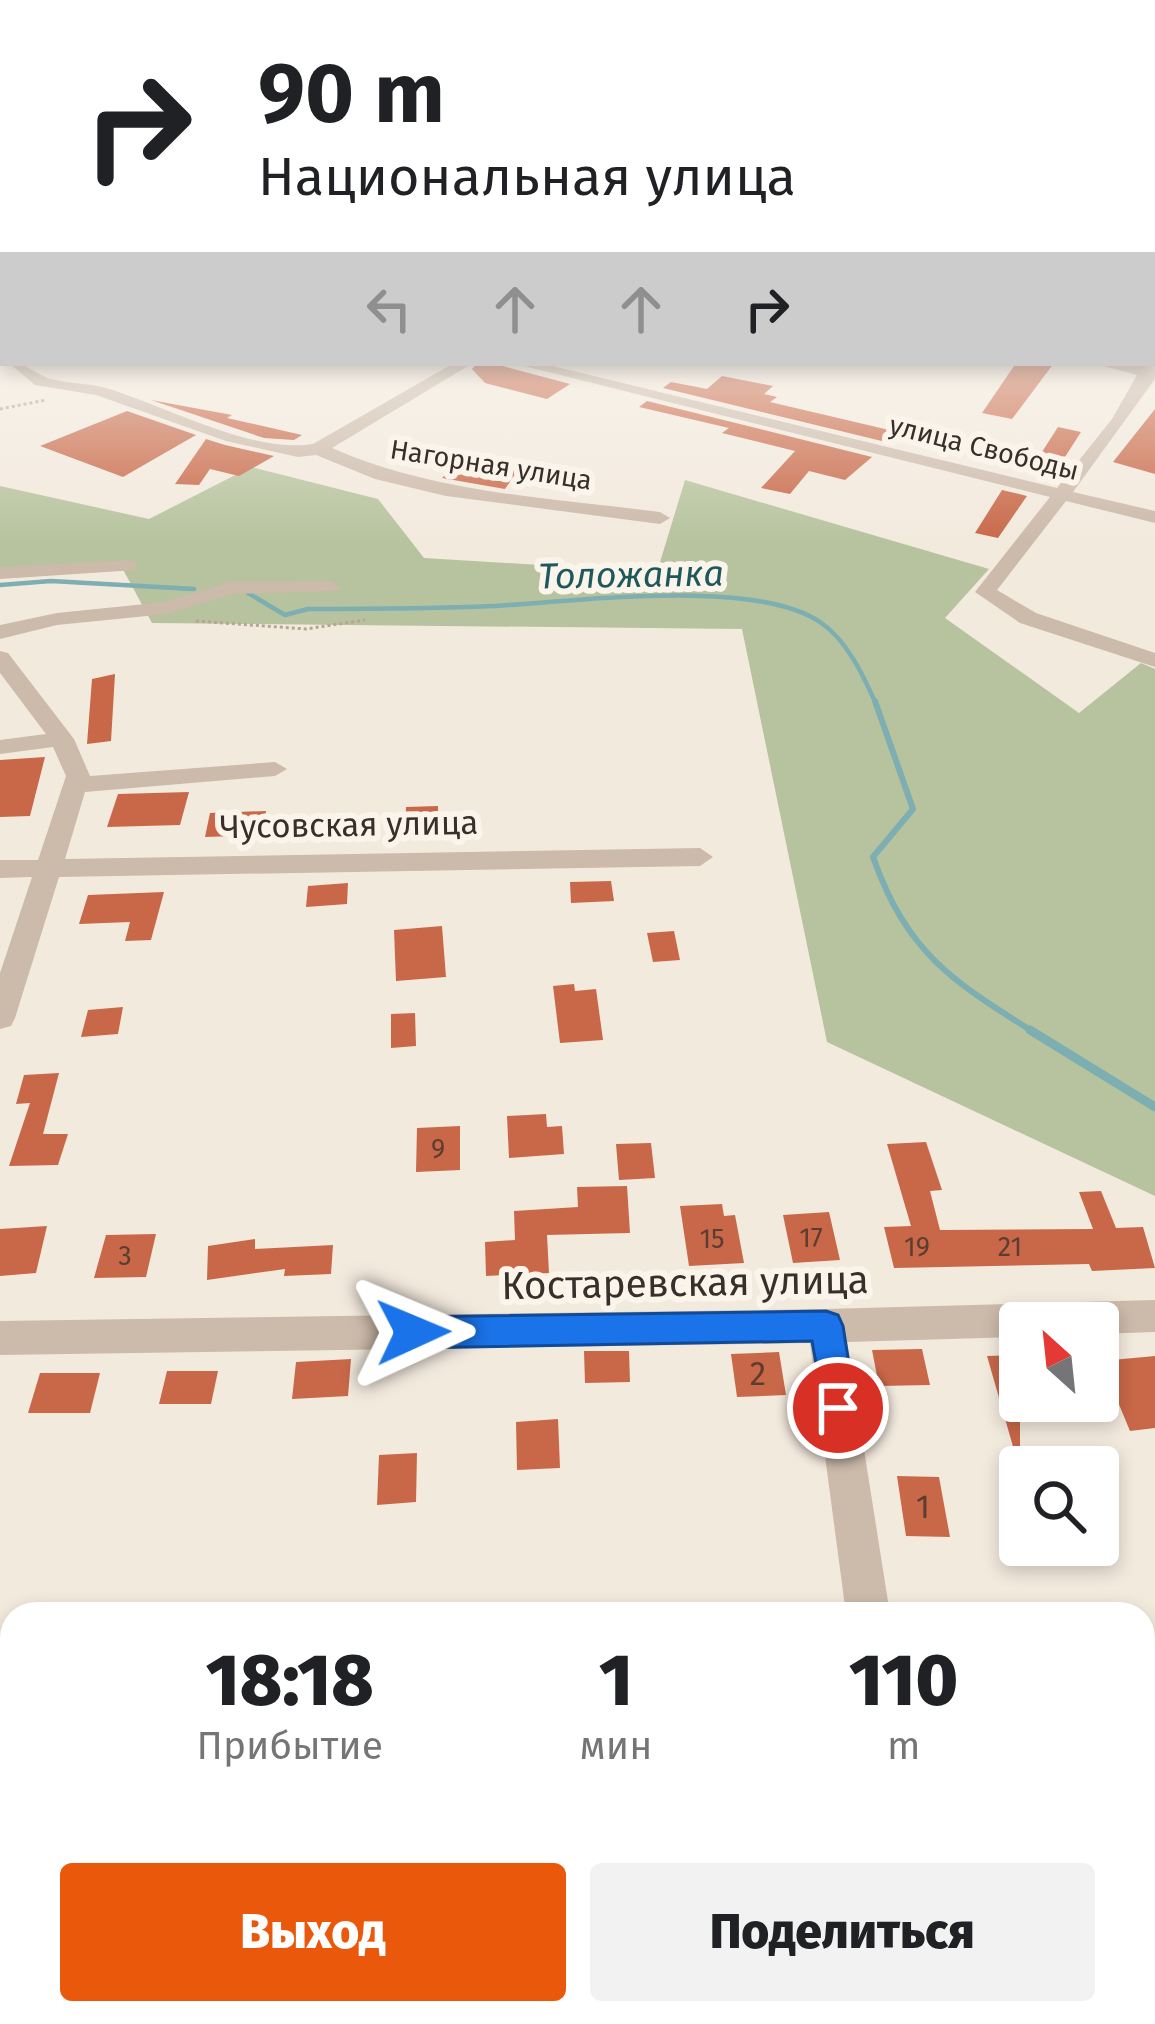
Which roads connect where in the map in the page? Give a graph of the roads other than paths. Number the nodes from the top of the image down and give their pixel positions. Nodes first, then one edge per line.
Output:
1 (23, 366) edge
2 (460, 366) edge
3 (532, 366) edge
4 (1118, 366) edge
5 (1152, 372) edge
6 (308, 450) junction
7 (1064, 495) junction
8 (1155, 517) edge
9 (660, 518) dead end
10 (129, 566) dead end
11 (0, 573) edge
12 (331, 586) dead end
13 (0, 632) edge
14 (0, 658) edge
15 (1155, 660) edge
16 (62, 739) junction
17 (0, 747) edge
18 (275, 770) dead end
19 (77, 781) junction
20 (700, 857) dead end
21 (53, 867) junction
22 (0, 868) edge
23 (0, 1018) edge
24 (1155, 1316) edge
25 (826, 1326) junction
26 (0, 1338) edge
27 (866, 1602) edge

1 - 6 street, Нагорная улица
2 - 6 street
3 - 7 street, улица Свободы
4 - 5 street
5 - 7 street
6 - 9 street, Нагорная улица
7 - 8 street, улица Свободы
7 - 15 street
10 - 11 street
12 - 13 street
14 - 16 street
16 - 17 street
16 - 19 street
18 - 19 street
19 - 21 street
20 - 21 street, Чусовская улица
21 - 22 street, Чусовская улица
21 - 23 street
24 - 25 street, Костаревская улица
25 - 26 street, Костаревская улица
25 - 27 street

